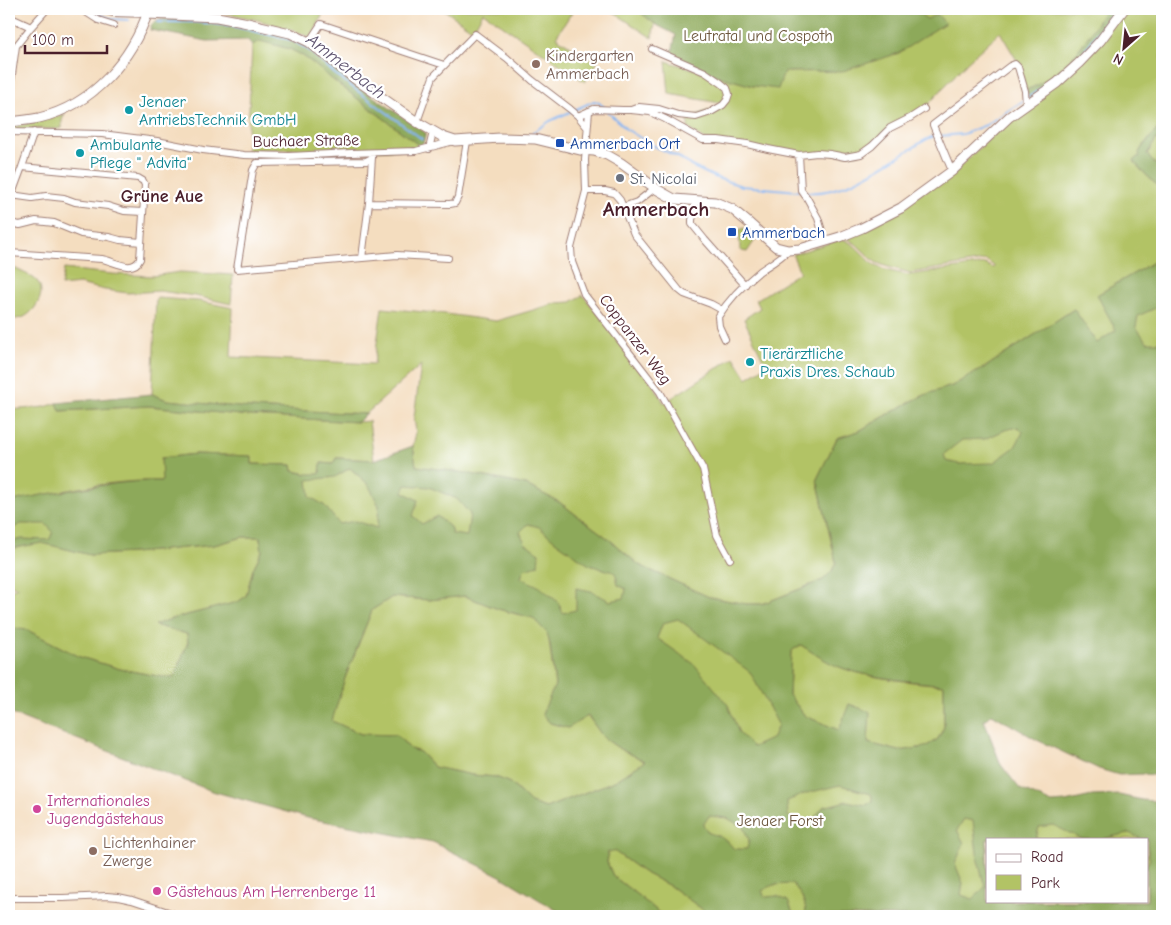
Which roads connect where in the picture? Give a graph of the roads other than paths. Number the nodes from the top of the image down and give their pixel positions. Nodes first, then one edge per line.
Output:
1 (47, 9) edge
2 (81, 9) edge
3 (100, 9) edge
4 (1124, 9) edge
5 (118, 11) edge
6 (148, 12) edge
7 (9, 17) edge
8 (114, 25) dead end
9 (31, 27) junction
10 (309, 42) junction
11 (652, 49) dead end
12 (444, 65) junction
13 (9, 96) edge
14 (1026, 104) junction
15 (924, 108) dead end
16 (631, 110) junction
17 (589, 111) junction
18 (574, 113) junction
19 (9, 122) edge
20 (417, 122) junction
21 (587, 126) junction
22 (9, 132) edge
23 (34, 132) junction
24 (433, 132) junction
25 (456, 141) junction
26 (467, 141) junction
27 (429, 149) junction
28 (587, 151) junction
29 (372, 155) junction
30 (799, 155) junction
31 (22, 167) junction
32 (952, 171) junction
33 (655, 188) junction
34 (586, 191) junction
35 (10, 199) edge
36 (695, 200) junction
37 (369, 203) junction
38 (623, 207) junction
39 (143, 212) junction
40 (9, 223) edge
41 (141, 242) junction
42 (822, 242) junction
43 (788, 250) junction
44 (9, 253) edge
45 (362, 258) junction
46 (448, 258) dead end
47 (745, 285) junction
48 (722, 310) junction
49 (725, 339) dead end
50 (730, 559) dead end
51 (9, 898) edge
52 (180, 916) edge

1 - 9 street
2 - 8 street
3 - 5 street
4 - 14 main road
5 - 6 street
6 - 10 main road
6 - 19 main road
7 - 9 street
9 - 13 street
10 - 12 street
10 - 20 main road
11 - 16 street
12 - 18 street
12 - 20 street
14 - 32 main road
14 - 32 street
15 - 30 street
16 - 17 street
16 - 30 street
17 - 18 street
17 - 21 street, Coppanzer Weg
18 - 21 street
20 - 24 main road
21 - 28 street, Coppanzer Weg
22 - 23 street, Buchaer Straße
23 - 29 street, Buchaer Straße
23 - 31 street
24 - 25 main road
24 - 27 street
25 - 26 main road
25 - 27 street, Buchaer Straße
26 - 28 main road
26 - 37 street
27 - 29 street, Buchaer Straße
28 - 33 main road
28 - 34 street, Coppanzer Weg
29 - 37 street
29 - 45 street, Buchaer Straße
30 - 42 street
31 - 35 street
31 - 39 street
32 - 42 main road
33 - 36 main road
33 - 38 street
34 - 38 street
34 - 50 street, Coppanzer Weg
35 - 39 street
36 - 43 main road
36 - 47 street
37 - 45 street
38 - 48 street
39 - 41 street
40 - 41 street
41 - 44 street
42 - 43 main road
43 - 47 street
45 - 46 street
47 - 48 street
48 - 49 street
51 - 52 street

